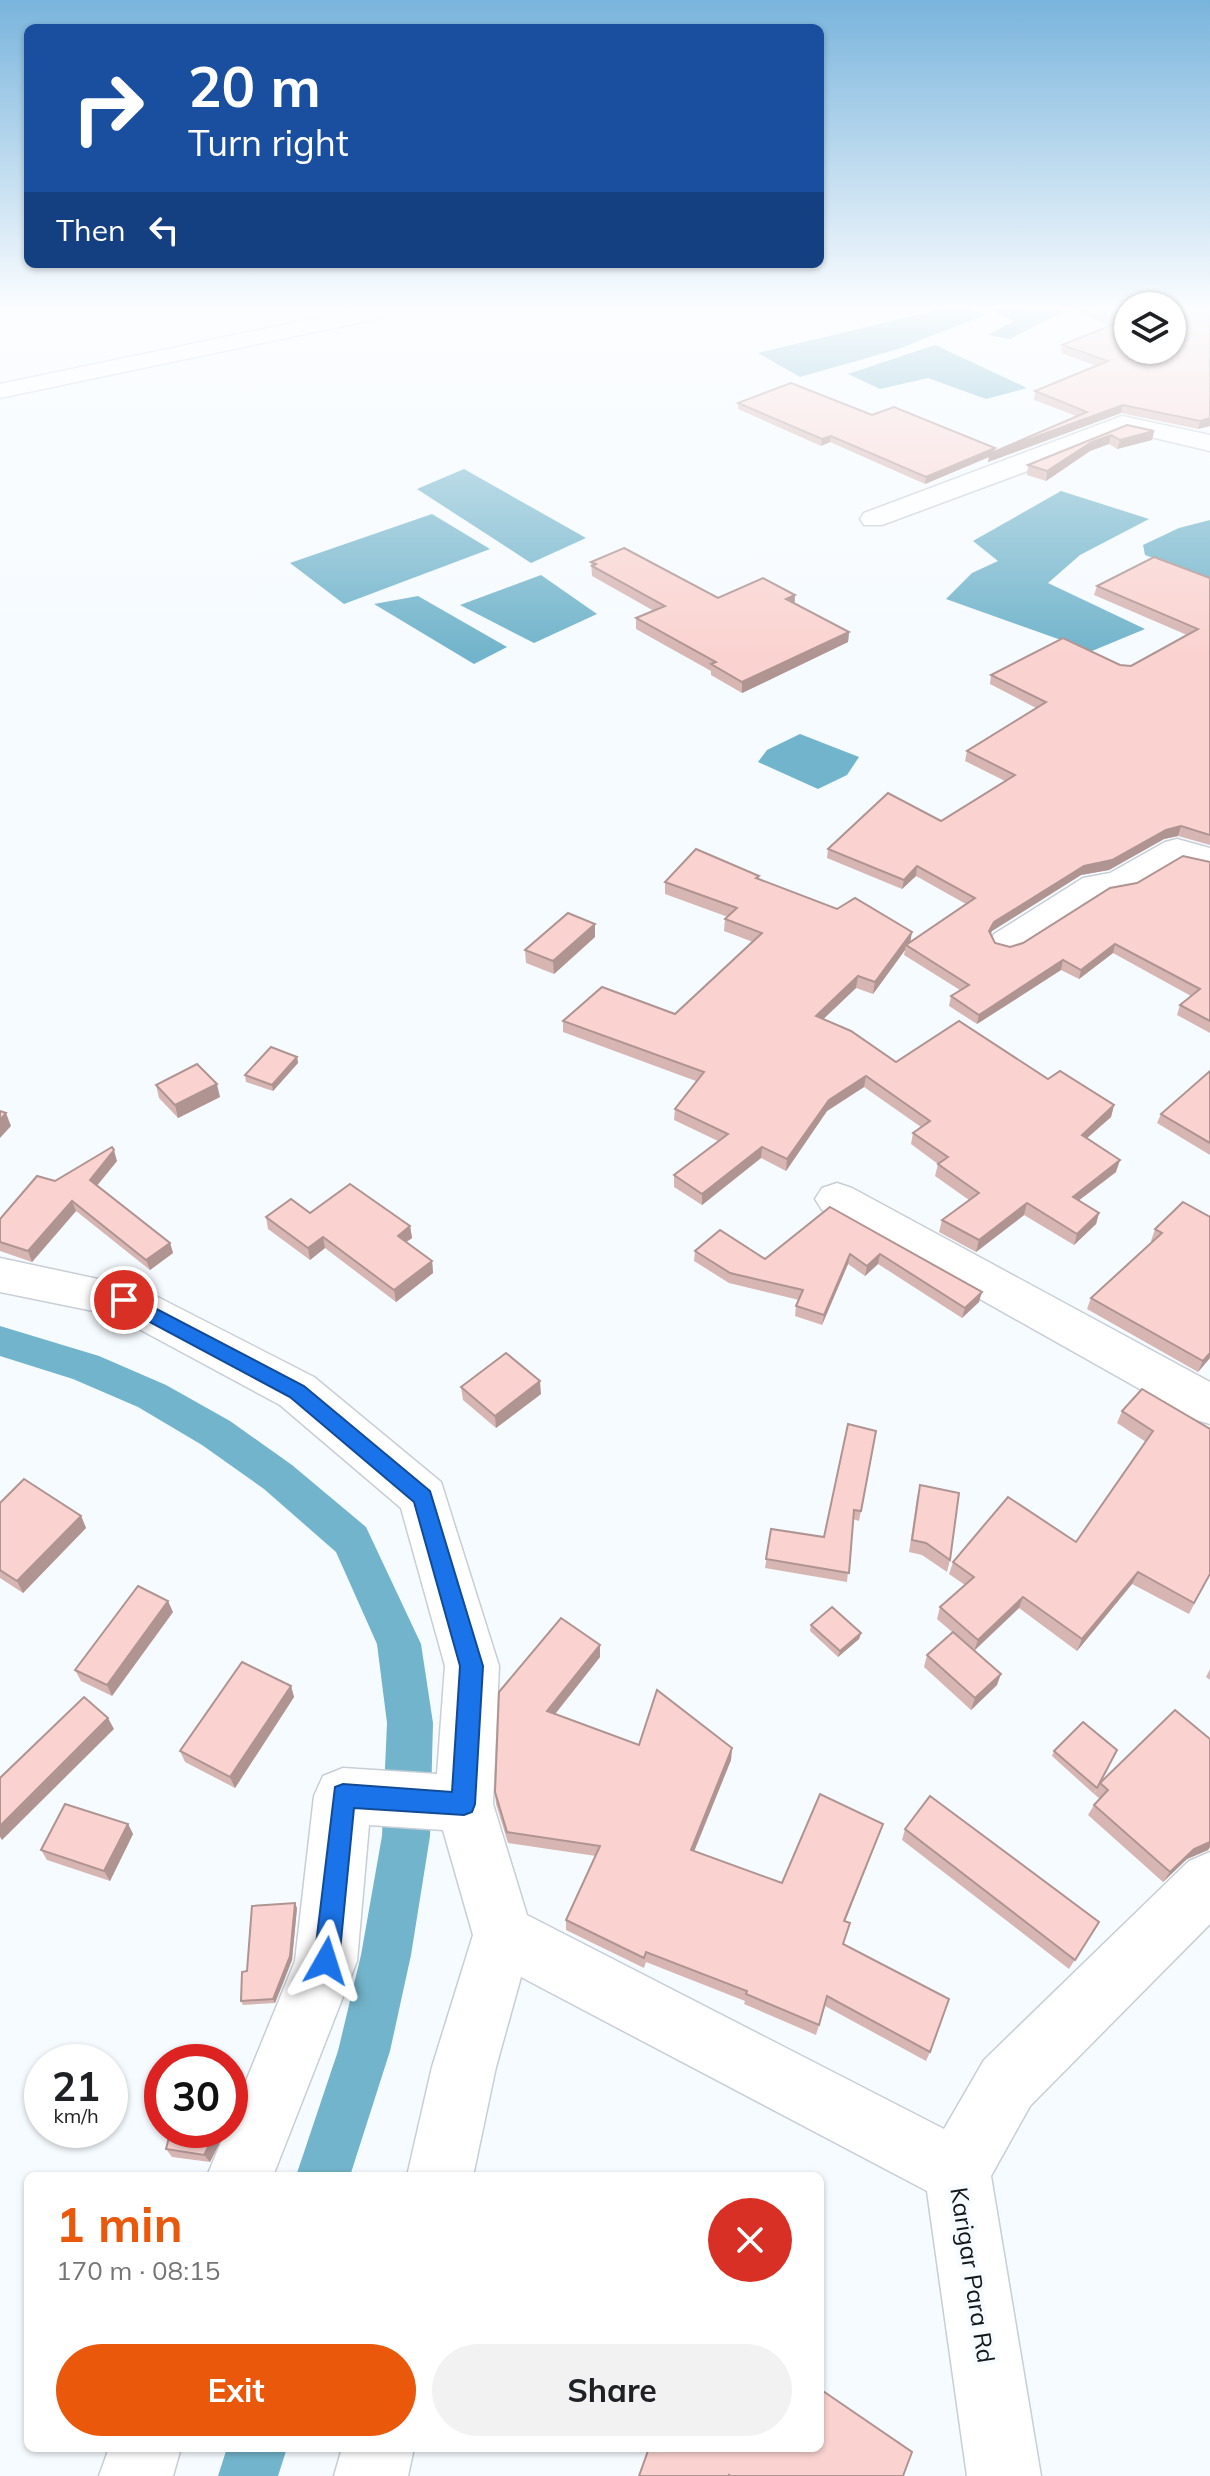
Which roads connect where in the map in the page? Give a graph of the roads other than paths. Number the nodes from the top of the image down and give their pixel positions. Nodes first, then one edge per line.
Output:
1 (1210, 443) edge
2 (873, 519) dead end
3 (1210, 860) edge
4 (1007, 942) dead end
5 (837, 1199) dead end
6 (0, 1275) edge
7 (1210, 1405) edge
8 (464, 1804) junction
9 (1210, 1882) edge
10 (503, 1935) junction
11 (957, 2171) junction
12 (242, 2172) edge
13 (441, 2172) edge
14 (144, 2452) edge
15 (377, 2452) edge
16 (136, 2476) edge
17 (371, 2476) edge
18 (1004, 2476) edge

1 - 2 street
3 - 4 street
5 - 7 street
6 - 8 street
8 - 10 street
8 - 12 street
9 - 11 street, Karigar Para Rd
10 - 11 street
10 - 13 street
11 - 18 street, Karigar Para Rd
14 - 16 street
15 - 17 street

